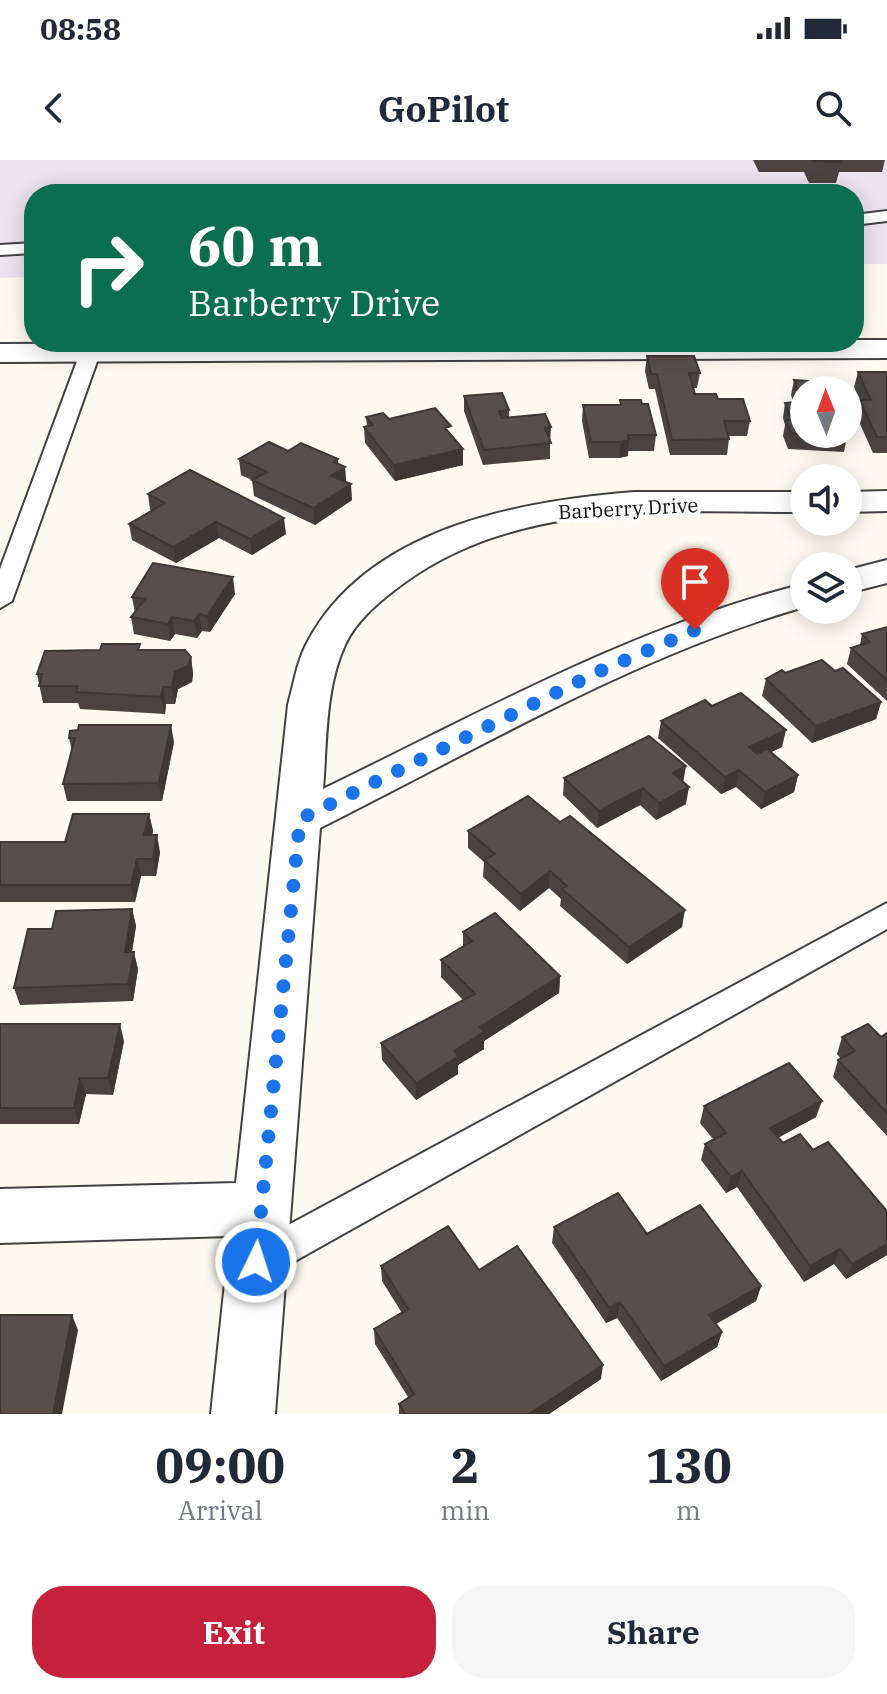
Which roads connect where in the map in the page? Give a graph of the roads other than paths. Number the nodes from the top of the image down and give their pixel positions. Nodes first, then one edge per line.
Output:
1 (887, 216) edge
2 (864, 219) edge
3 (24, 249) edge
4 (0, 250) edge
5 (864, 349) edge
6 (887, 349) edge
7 (289, 352) edge
8 (0, 353) edge
9 (90, 353) junction
10 (887, 501) edge
11 (790, 502) edge
12 (862, 502) edge
13 (887, 571) edge
14 (862, 578) edge
15 (790, 599) edge
16 (0, 601) edge
17 (300, 819) junction
18 (887, 915) edge
19 (0, 1216) edge
20 (258, 1236) junction
21 (243, 1414) edge

1 - 2 lane
3 - 4 lane
5 - 6 street
7 - 9 street
8 - 9 street
9 - 16 lane
10 - 12 street
11 - 17 street, Barberry Drive
13 - 14 street
15 - 17 street
17 - 20 street, Barberry Drive
18 - 20 lane
19 - 20 street
20 - 21 street, Barberry Drive

